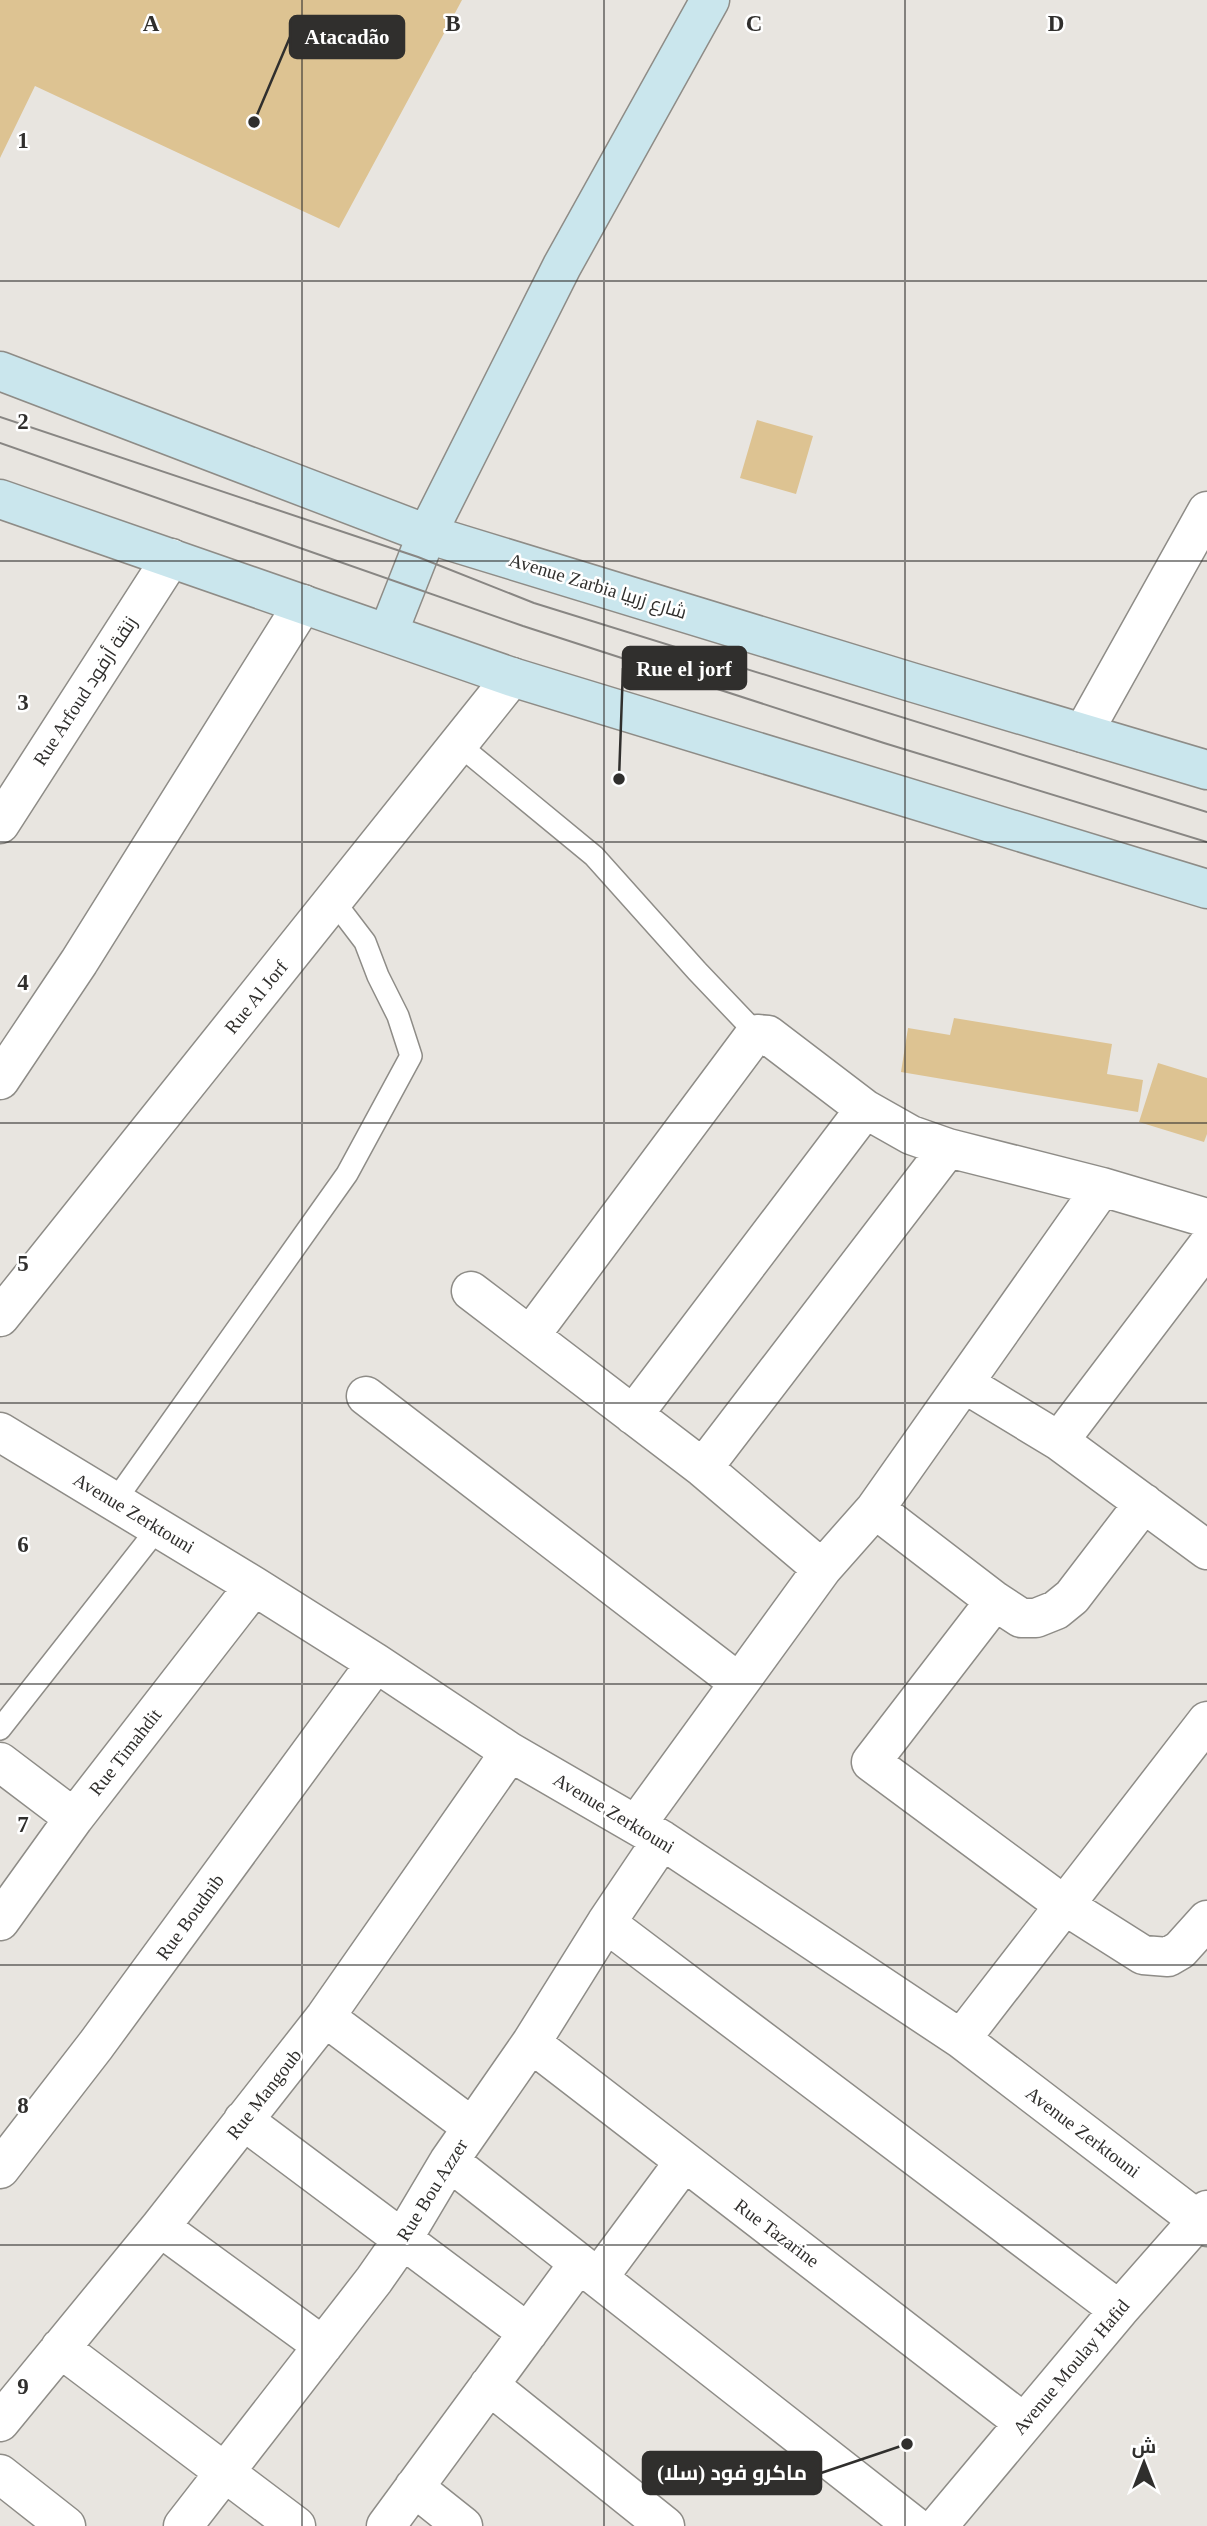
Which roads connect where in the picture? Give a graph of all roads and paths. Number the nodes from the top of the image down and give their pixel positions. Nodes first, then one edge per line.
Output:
1 (710, 0) edge
2 (0, 371) edge
3 (4, 510) edge
4 (1207, 511) edge
5 (427, 534) junction
6 (171, 558) junction
7 (303, 604) junction
8 (388, 633) junction
9 (512, 677) junction
10 (1083, 733) junction
11 (458, 744) junction
12 (1207, 769) edge
13 (0, 824) edge
14 (1207, 889) edge
15 (333, 900) junction
16 (757, 1034) junction
17 (0, 1080) edge
18 (865, 1109) junction
19 (948, 1147) junction
20 (1102, 1187) junction
21 (1207, 1218) edge
22 (1207, 1246) edge
23 (471, 1291) dead end
24 (0, 1317) edge
25 (530, 1336) junction
26 (965, 1384) junction
27 (366, 1396) dead end
28 (633, 1415) junction
29 (0, 1432) edge
30 (1059, 1441) junction
31 (703, 1468) junction
32 (115, 1502) junction
33 (1144, 1503) junction
34 (875, 1509) junction
35 (158, 1528) junction
36 (1207, 1549) edge
37 (822, 1569) junction
38 (254, 1586) junction
39 (995, 1601) junction
40 (376, 1663) junction
41 (738, 1682) junction
42 (0, 1729) edge
43 (1200, 1744) edge
44 (510, 1752) junction
45 (0, 1762) edge
46 (74, 1818) junction
47 (649, 1833) junction
48 (1064, 1905) junction
49 (1207, 1920) edge
50 (0, 1921) edge
51 (606, 1923) junction
52 (325, 2017) junction
53 (961, 2039) junction
54 (531, 2043) junction
55 (243, 2120) junction
56 (472, 2127) junction
57 (449, 2161) junction
58 (684, 2162) junction
59 (0, 2169) edge
60 (1204, 2219) edge
61 (160, 2227) junction
62 (402, 2240) junction
63 (589, 2271) junction
64 (1119, 2310) junction
65 (528, 2333) junction
66 (323, 2346) junction
67 (60, 2348) junction
68 (489, 2385) junction
69 (0, 2422) edge
70 (1024, 2423) junction
71 (226, 2472) junction
72 (0, 2474) edge
73 (414, 2487) junction
74 (66, 2526) edge
75 (183, 2526) edge
76 (296, 2526) edge
77 (386, 2526) edge
78 (463, 2526) edge
79 (665, 2526) edge
80 (914, 2526) edge
81 (938, 2526) edge

1 - 5 main road
2 - 5 main road, Avenue Zarbia شارع زربيا
3 - 6 main road
4 - 10 street
5 - 8 main road
5 - 10 main road, Avenue Zarbia شارع زربيا
6 - 7 main road
6 - 13 street, Rue Arfoud زنقة أرفود
7 - 8 main road
7 - 17 street
8 - 9 main road
9 - 11 street, Rue Al Jorf
9 - 14 main road
10 - 12 main road, Avenue Zarbia شارع زربيا
11 - 15 street, Rue Al Jorf
11 - 16 lane
15 - 24 street, Rue Al Jorf
15 - 32 lane
16 - 18 street
16 - 25 street
18 - 19 street
18 - 28 street
19 - 20 street
19 - 31 street
20 - 21 street
20 - 26 street, Rue Bou Azzer
22 - 30 street
23 - 25 street
25 - 28 street
26 - 30 street
26 - 34 street, Rue Bou Azzer
27 - 41 street
28 - 31 street
29 - 32 street, Avenue Zerktouni
30 - 33 street
31 - 37 street
32 - 35 street, Avenue Zerktouni
33 - 36 street
33 - 39 street
34 - 37 street, Rue Bou Azzer
34 - 39 street
35 - 38 street, Avenue Zerktouni
35 - 42 lane
37 - 41 street, Rue Bou Azzer
38 - 40 street, Avenue Zerktouni
38 - 46 street, Rue Timahdit
39 - 48 street
40 - 44 street, Avenue Zerktouni
40 - 59 street, Rue Boudnib
41 - 47 street, Rue Bou Azzer
43 - 48 street
44 - 47 street, Avenue Zerktouni
44 - 52 street, Rue Mangoub
45 - 46 street
46 - 50 street, Rue Timahdit
47 - 51 street, Rue Bou Azzer
47 - 53 street, Avenue Zerktouni
48 - 49 street
48 - 53 street
51 - 54 street, Rue Bou Azzer
51 - 64 street
52 - 55 street, Rue Mangoub
52 - 56 street
53 - 60 street, Avenue Zerktouni
54 - 56 street, Rue Bou Azzer
54 - 58 street, Rue Tazarine
55 - 61 street, Rue Mangoub
55 - 62 street
56 - 57 street, Rue Bou Azzer
57 - 62 street, Rue Bou Azzer
57 - 63 street
58 - 63 street
58 - 70 street, Rue Tazarine
60 - 64 street, Avenue Moulay Hafid
61 - 66 street
61 - 67 street, Rue Mangoub
62 - 65 street
62 - 66 street, Rue Bou Azzer
63 - 65 street
63 - 80 street
64 - 70 street, Avenue Moulay Hafid
65 - 68 street
66 - 71 street, Rue Bou Azzer
67 - 69 street, Rue Mangoub
67 - 71 street
68 - 73 street
68 - 79 street
70 - 81 street, Avenue Moulay Hafid
71 - 75 street, Rue Bou Azzer
71 - 76 street
72 - 74 street
73 - 77 street
73 - 78 street

